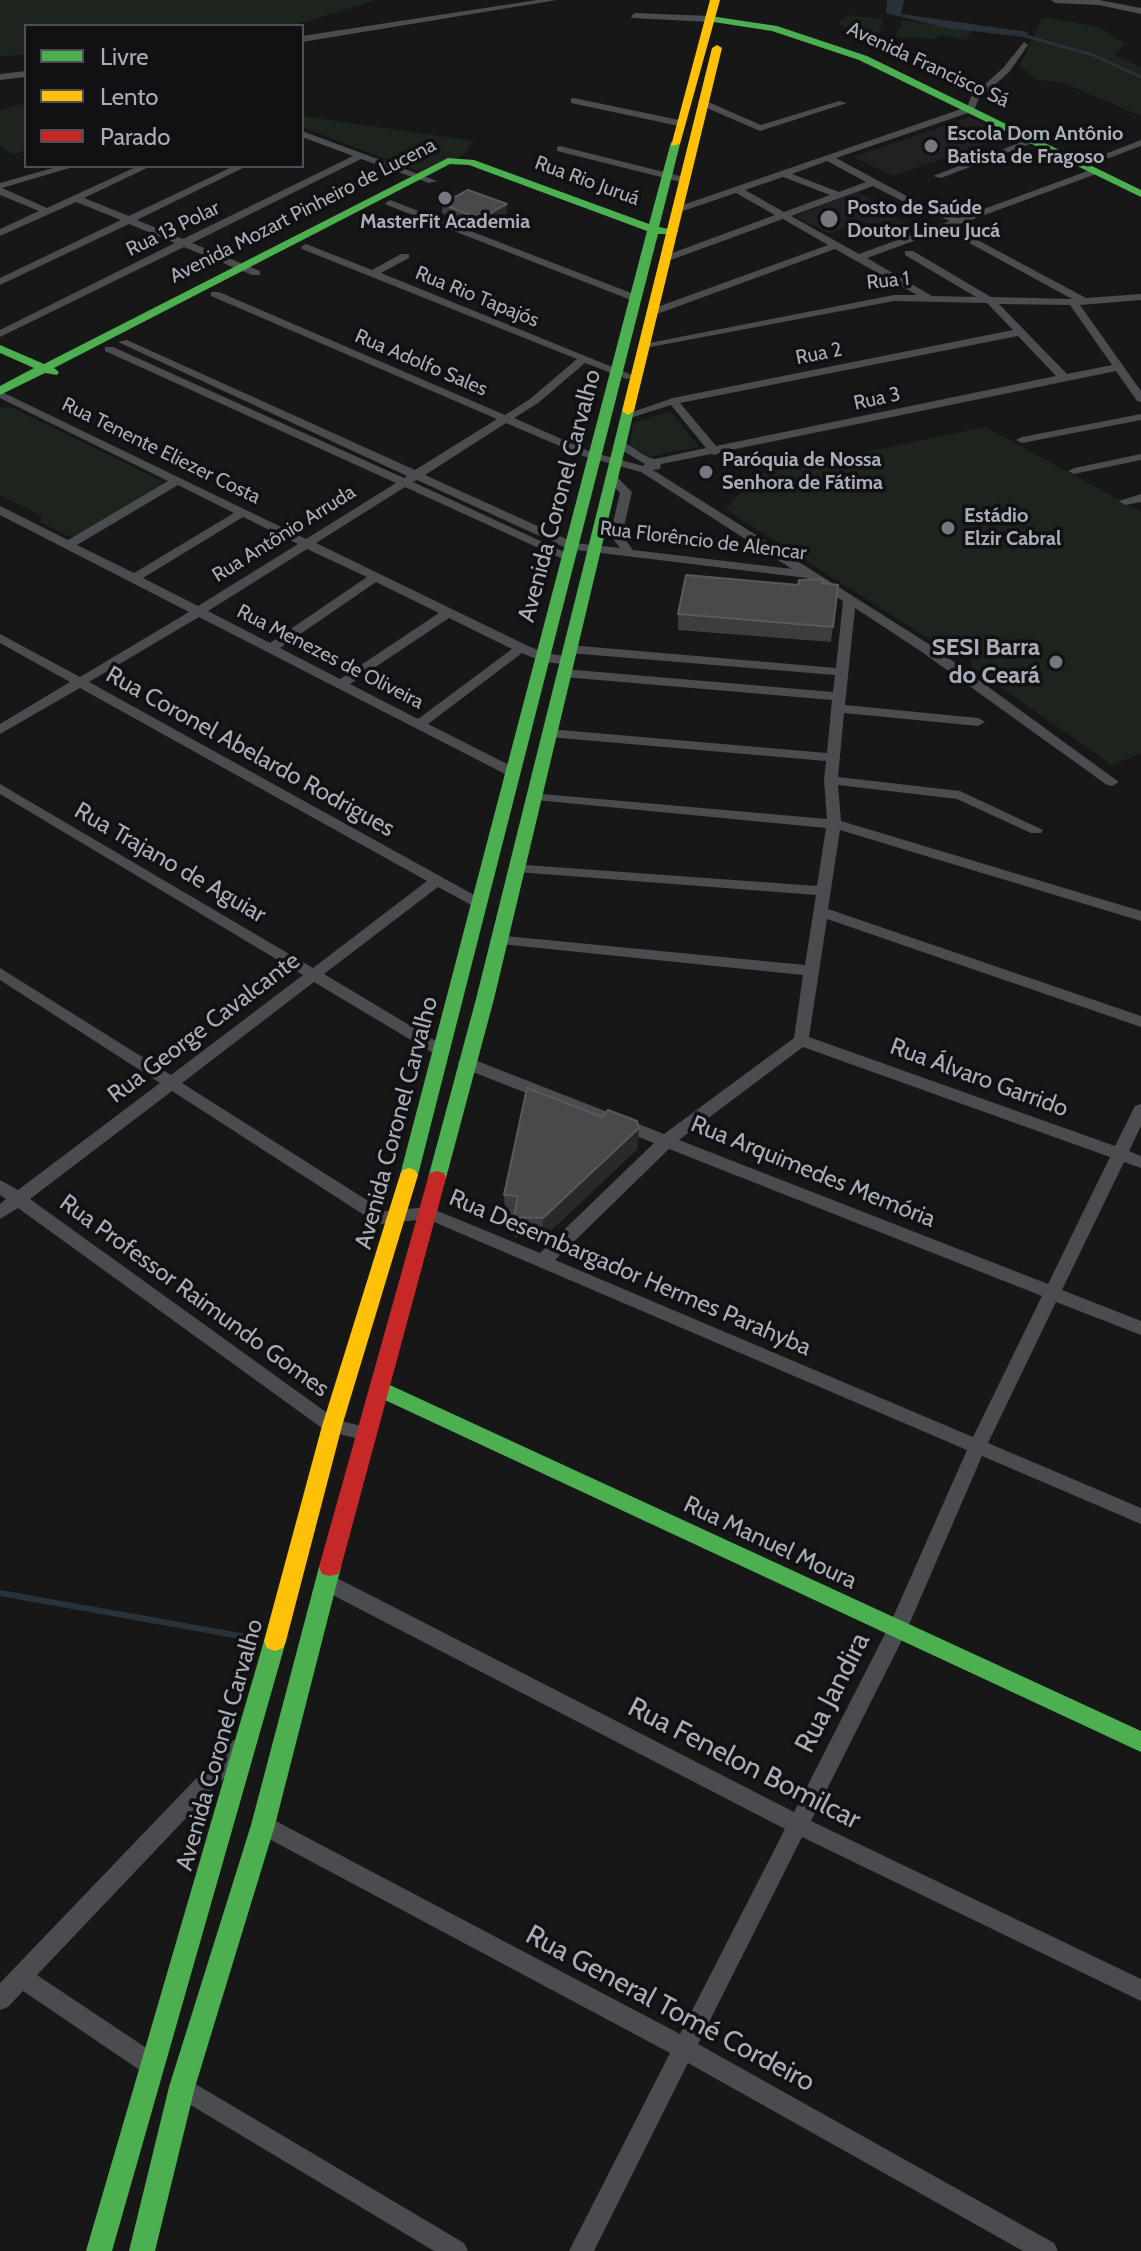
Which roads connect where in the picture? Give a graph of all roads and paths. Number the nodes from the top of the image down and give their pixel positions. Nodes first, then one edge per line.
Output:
1 (553, 0) edge
2 (715, 0) edge
3 (727, 0) edge
4 (1055, 0) edge
5 (1090, 2) edge
6 (1141, 11) edge
7 (635, 16) dead end
8 (717, 19) junction
9 (304, 39) edge
10 (1024, 45) dead end
11 (24, 74) edge
12 (0, 77) edge
13 (574, 101) dead end
14 (703, 103) junction
15 (842, 103) dead end
16 (971, 109) junction
17 (679, 123) junction
18 (304, 135) edge
19 (1035, 140) junction
20 (1141, 143) edge
21 (560, 149) dead end
22 (361, 155) junction
23 (830, 159) junction
24 (65, 168) edge
25 (142, 168) edge
26 (238, 168) edge
27 (486, 168) joint
28 (1089, 168) junction
29 (786, 175) junction
30 (938, 176) dead end
31 (425, 178) junction
32 (677, 179) junction
33 (872, 183) junction
34 (0, 188) edge
35 (738, 190) junction
36 (1141, 194) edge
37 (838, 195) junction
38 (76, 198) junction
39 (390, 203) junction
40 (677, 210) junction
41 (46, 211) junction
42 (784, 216) junction
43 (129, 221) junction
44 (957, 226) junction
45 (664, 230) junction
46 (0, 233) edge
47 (184, 243) junction
48 (836, 245) junction
49 (306, 247) junction
50 (909, 253) dead end
51 (405, 256) dead end
52 (668, 258) junction
53 (858, 258) junction
54 (248, 270) junction
55 (372, 274) junction
56 (0, 282) edge
57 (215, 294) junction
58 (1141, 297) edge
59 (635, 298) junction
60 (929, 298) junction
61 (992, 302) junction
62 (1079, 302) junction
63 (653, 312) junction
64 (1020, 332) junction
65 (0, 334) edge
66 (116, 346) junction
67 (644, 347) junction
68 (0, 349) edge
69 (582, 360) junction
70 (1118, 367) junction
71 (50, 371) junction
72 (628, 375) junction
73 (1064, 378) junction
74 (3, 398) edge
75 (1141, 399) edge
76 (673, 401) junction
77 (627, 416) junction
78 (1141, 417) edge
79 (506, 418) junction
80 (1022, 440) dead end
81 (619, 444) junction
82 (715, 452) junction
83 (596, 457) junction
84 (1141, 457) edge
85 (650, 466) junction
86 (612, 470) junction
87 (1074, 471) dead end
88 (410, 479) junction
89 (176, 481) junction
90 (1141, 498) edge
91 (1125, 501) dead end
92 (0, 510) edge
93 (242, 513) junction
94 (305, 544) junction
95 (68, 545) junction
96 (592, 546) junction
97 (628, 551) junction
98 (570, 552) junction
99 (812, 574) junction
100 (374, 578) junction
101 (133, 579) junction
102 (849, 601) junction
103 (195, 611) junction
104 (447, 613) junction
105 (0, 638) edge
106 (521, 648) junction
107 (270, 649) junction
108 (542, 657) junction
109 (567, 661) junction
110 (841, 672) junction
111 (79, 682) junction
112 (340, 685) junction
113 (840, 703) junction
114 (978, 722) dead end
115 (418, 725) junction
116 (0, 730) edge
117 (549, 733) junction
118 (834, 758) junction
119 (514, 773) junction
120 (831, 780) junction
121 (1112, 782) dead end
122 (0, 788) edge
123 (536, 796) junction
124 (834, 824) junction
125 (1036, 830) dead end
126 (517, 867) junction
127 (437, 881) junction
128 (821, 891) junction
129 (480, 904) junction
130 (819, 911) junction
131 (1141, 916) edge
132 (500, 939) junction
133 (810, 971) junction
134 (0, 973) edge
135 (315, 974) junction
136 (1141, 1022) edge
137 (801, 1040) junction
138 (441, 1051) junction
139 (466, 1063) junction
140 (169, 1083) junction
141 (1141, 1110) edge
142 (668, 1140) junction
143 (1118, 1153) junction
144 (1141, 1162) edge
145 (0, 1186) edge
146 (19, 1199) junction
147 (0, 1213) edge
148 (428, 1213) junction
149 (398, 1216) junction
150 (542, 1262) junction
151 (1052, 1294) junction
152 (1141, 1328) edge
153 (379, 1388) junction
154 (332, 1426) junction
155 (364, 1433) junction
156 (977, 1447) junction
157 (1141, 1516) edge
158 (325, 1586) junction
159 (898, 1628) junction
160 (245, 1742) junction
161 (1141, 1742) edge
162 (796, 1824) junction
163 (263, 1825) junction
164 (21, 1977) junction
165 (1141, 1990) edge
166 (0, 1999) edge
167 (685, 2049) junction
168 (152, 2065) junction
169 (182, 2087) junction
170 (99, 2251) edge
171 (142, 2251) edge
172 (456, 2251) edge
173 (581, 2251) edge
174 (1046, 2251) edge

1 - 9 street
2 - 8 main road, Avenida Coronel Carvalho
3 - 8 main road, Avenida Coronel Carvalho
4 - 5 street
5 - 6 street
7 - 8 street, Avenida Francisco Sá
8 - 14 main road, Avenida Coronel Carvalho
8 - 16 main road, Avenida Francisco Sá
8 - 17 main road, Avenida Coronel Carvalho
10 - 16 street
11 - 12 street
13 - 17 street
14 - 15 street
14 - 32 main road, Avenida Coronel Carvalho
16 - 19 main road, Avenida Francisco Sá
16 - 23 street
17 - 32 main road, Avenida Coronel Carvalho
18 - 22 street
19 - 28 main road, Avenida Francisco Sá
19 - 30 street
20 - 28 street
21 - 32 street
22 - 31 street
22 - 47 street, Rua 13 Polar
23 - 29 street
23 - 33 street
24 - 34 street
25 - 38 street
26 - 43 street
27 - 31 main road, Avenida Mozart Pinheiro de Lucena
27 - 45 main road, Rua Rio Juruá
28 - 36 main road, Avenida Francisco Sá
28 - 44 street
29 - 35 street
29 - 37 street
31 - 39 main road, Avenida Mozart Pinheiro de Lucena
31 - 54 main road, Avenida Mozart Pinheiro de Lucena
32 - 40 main road, Avenida Coronel Carvalho
32 - 45 main road, Avenida Coronel Carvalho
33 - 37 street
33 - 44 street
34 - 41 street
35 - 40 street
35 - 42 street
37 - 42 street
38 - 41 street
38 - 43 street
39 - 49 main road, Avenida Mozart Pinheiro de Lucena
39 - 59 street
40 - 45 main road, Avenida Coronel Carvalho
41 - 46 street
42 - 48 street
42 - 52 street
43 - 47 street
43 - 56 street
44 - 53 street
44 - 62 street
45 - 52 main road, Avenida Coronel Carvalho
45 - 59 main road, Avenida Coronel Carvalho
47 - 54 street
47 - 65 street, Rua 13 Polar
48 - 53 street
48 - 63 street
49 - 54 main road, Avenida Mozart Pinheiro de Lucena
49 - 55 street, Rua Rio Tapajós
50 - 61 street
51 - 55 street
52 - 63 main road, Avenida Coronel Carvalho
53 - 60 street
54 - 57 main road, Avenida Mozart Pinheiro de Lucena
54 - 71 main road, Avenida Mozart Pinheiro de Lucena
55 - 69 street, Rua Rio Tapajós
57 - 66 main road, Avenida Mozart Pinheiro de Lucena
57 - 79 street, Rua Adolfo Sales
58 - 62 street, Rua 1
59 - 72 main road, Avenida Coronel Carvalho
60 - 61 street, Rua 1
60 - 67 street, Rua 1
61 - 62 street, Rua 1
61 - 64 street
62 - 70 street
63 - 67 main road, Avenida Coronel Carvalho
64 - 73 street
64 - 76 street, Rua 2
66 - 71 main road, Avenida Mozart Pinheiro de Lucena
66 - 88 street, Rua Florêncio de Alencar
67 - 72 main road, Avenida Coronel Carvalho
68 - 71 main road
69 - 72 street, Rua Rio Tapajós
69 - 79 street, Rua Antônio Arruda
70 - 73 street, Rua 3
70 - 75 street
71 - 74 main road, Avenida Mozart Pinheiro de Lucena
72 - 77 main road, Avenida Coronel Carvalho
72 - 83 main road, Avenida Coronel Carvalho
73 - 82 street, Rua 3
74 - 89 street, Rua Tenente Eliezer Costa
76 - 77 street, Rua 2
76 - 82 street
77 - 81 main road, Avenida Coronel Carvalho
78 - 80 street
79 - 83 street, Rua Adolfo Sales
79 - 88 street, Rua Antônio Arruda
81 - 85 street
81 - 86 main road, Avenida Coronel Carvalho
82 - 85 street, Rua 3
83 - 86 street, Rua Adolfo Sales
83 - 98 main road, Avenida Coronel Carvalho
84 - 87 street
85 - 86 street, Rua Adolfo Sales
85 - 99 street
86 - 96 main road, Avenida Coronel Carvalho
86 - 97 street, Avenida Coronel Carvalho
88 - 94 street, Rua Antônio Arruda
88 - 98 street, Rua Florêncio de Alencar
89 - 93 street, Rua Tenente Eliezer Costa
89 - 95 street
90 - 91 street
92 - 95 street, Rua Menezes de Oliveira
93 - 94 street, Rua Tenente Eliezer Costa
93 - 101 street
94 - 100 street, Rua Tenente Eliezer Costa
94 - 103 street, Rua Antônio Arruda
95 - 101 street, Rua Menezes de Oliveira
96 - 97 street, Rua Florêncio de Alencar
96 - 98 street, Rua Florêncio de Alencar
96 - 109 main road, Avenida Coronel Carvalho
97 - 99 street, Rua Florêncio de Alencar
98 - 108 main road, Avenida Coronel Carvalho
99 - 102 street, Rua Florêncio de Alencar
100 - 104 street, Rua Tenente Eliezer Costa
100 - 107 street
101 - 103 street, Rua Menezes de Oliveira
102 - 110 street
102 - 121 street, Rua Florêncio de Alencar
103 - 107 street, Rua Menezes de Oliveira
103 - 111 street, Rua Antônio Arruda
104 - 106 street, Rua Tenente Eliezer Costa
104 - 112 street
105 - 111 street, Rua Coronel Abelardo Rodrigues
106 - 108 street, Rua Tenente Eliezer Costa
106 - 115 street
107 - 112 street, Rua Menezes de Oliveira
108 - 109 street, Rua Tenente Eliezer Costa
108 - 119 main road, Avenida Coronel Carvalho
109 - 110 street
109 - 113 street
109 - 117 main road, Avenida Coronel Carvalho
110 - 113 street
111 - 116 street, Rua Antônio Arruda
111 - 127 street, Rua Coronel Abelardo Rodrigues
112 - 115 street, Rua Menezes de Oliveira
113 - 114 street
113 - 118 street
115 - 119 street, Rua Menezes de Oliveira
117 - 118 street
117 - 123 main road, Avenida Coronel Carvalho
118 - 120 street
119 - 129 main road, Avenida Coronel Carvalho
120 - 124 street
120 - 125 street
122 - 135 street, Rua Trajano de Aguiar
123 - 124 street
123 - 126 main road, Avenida Coronel Carvalho
124 - 128 street
124 - 131 street
126 - 128 street
126 - 132 main road, Avenida Coronel Carvalho
127 - 129 street, Rua Coronel Abelardo Rodrigues
127 - 135 street, Rua George Cavalcante
128 - 130 street
129 - 138 main road, Avenida Coronel Carvalho
130 - 133 street
130 - 136 street
132 - 133 street
132 - 139 main road, Avenida Coronel Carvalho
133 - 137 street
134 - 140 street, Rua Desembargador Hermes Parahyba
135 - 138 street, Rua Trajano de Aguiar
135 - 140 street, Rua George Cavalcante
137 - 142 street
137 - 143 street, Rua Álvaro Garrido
138 - 149 main road, Avenida Coronel Carvalho
139 - 142 street, Rua Arquimedes Memória
139 - 148 main road, Avenida Coronel Carvalho
140 - 146 street, Rua George Cavalcante
140 - 149 street, Rua Desembargador Hermes Parahyba
141 - 143 street, Rua Jandira
142 - 150 street
142 - 151 street, Rua Arquimedes Memória
143 - 144 street, Rua Álvaro Garrido
143 - 151 street, Rua Jandira
145 - 146 street, Rua Professor Raimundo Gomes
146 - 147 street, Rua George Cavalcante
146 - 154 street, Rua Professor Raimundo Gomes
148 - 149 street, Rua Desembargador Hermes Parahyba
148 - 150 street, Rua Desembargador Hermes Parahyba
148 - 153 main road, Avenida Coronel Carvalho
149 - 154 main road, Avenida Coronel Carvalho
150 - 156 street, Rua Desembargador Hermes Parahyba
151 - 152 street, Rua Arquimedes Memória
151 - 156 street, Rua Jandira
153 - 155 main road, Avenida Coronel Carvalho
153 - 159 main road, Rua Manuel Moura
154 - 155 street, Rua Professor Raimundo Gomes
154 - 160 main road, Avenida Coronel Carvalho
155 - 158 main road, Avenida Coronel Carvalho
156 - 157 street, Rua Desembargador Hermes Parahyba
156 - 159 street, Rua Jandira
158 - 162 street, Rua Fenelon Bomilcar
158 - 163 main road, Avenida Coronel Carvalho
159 - 161 main road, Rua Manuel Moura
159 - 162 street, Rua Jandira
160 - 164 street
160 - 168 main road, Avenida Coronel Carvalho
162 - 165 street, Rua Fenelon Bomilcar
162 - 167 street, Rua Jandira
163 - 167 street, Rua General Tomé Cordeiro
163 - 169 main road, Avenida Coronel Carvalho
164 - 166 street
164 - 168 street
167 - 173 street, Rua Jandira
167 - 174 street, Rua General Tomé Cordeiro
168 - 170 main road, Avenida Coronel Carvalho
169 - 171 main road, Avenida Coronel Carvalho
169 - 172 street

